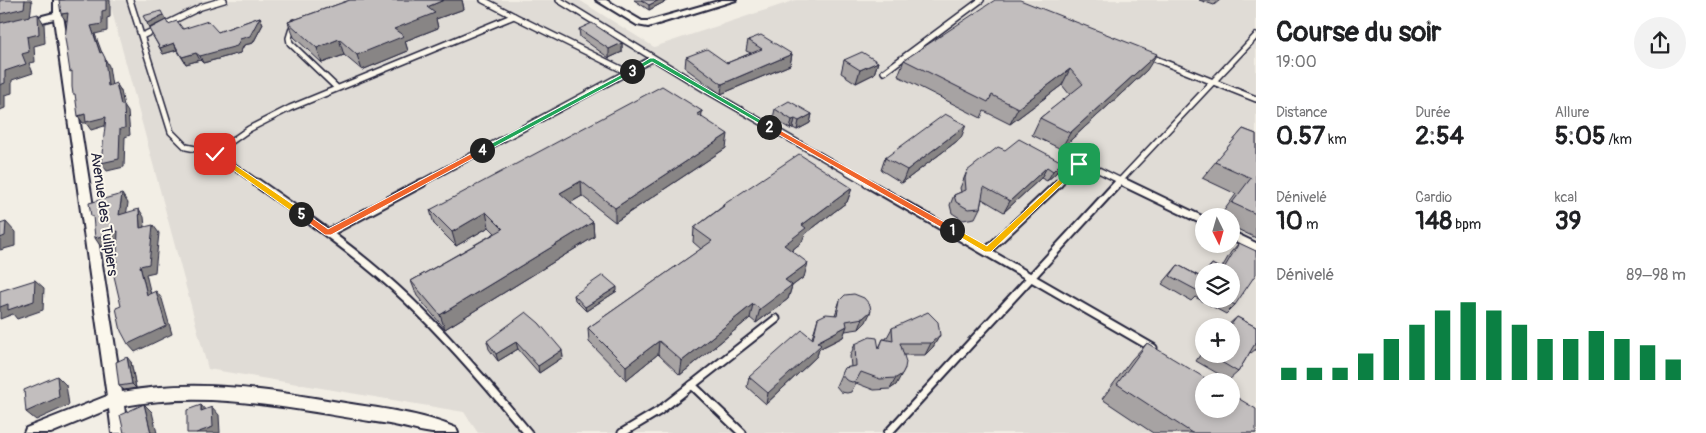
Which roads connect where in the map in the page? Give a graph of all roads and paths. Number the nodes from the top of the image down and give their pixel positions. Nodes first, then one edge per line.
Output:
1 (58, 0) edge
2 (130, 0) edge
3 (224, 0) edge
4 (483, 0) edge
5 (559, 0) edge
6 (601, 0) edge
7 (732, 0) edge
8 (981, 0) edge
9 (58, 15) junction
10 (514, 16) junction
11 (298, 19) edge
12 (0, 30) edge
13 (142, 36) junction
14 (1256, 36) edge
15 (1142, 54) edge
16 (652, 59) junction
17 (884, 72) dead end
18 (629, 73) junction
19 (1214, 82) junction
20 (337, 88) junction
21 (1256, 99) edge
22 (215, 154) junction
23 (1122, 181) junction
24 (1195, 217) edge
25 (328, 233) junction
26 (1240, 239) edge
27 (1256, 247) edge
28 (988, 250) junction
29 (1032, 275) junction
30 (776, 319) dead end
31 (1157, 350) edge
32 (692, 385) junction
33 (115, 400) junction
34 (32, 433) edge
35 (120, 433) edge
36 (450, 433) edge
37 (528, 433) edge
38 (622, 433) edge
39 (742, 433) edge
40 (888, 433) edge

1 - 9 street, Avenue des Tulipiers
2 - 13 lane
3 - 13 lane
4 - 10 lane
5 - 16 lane
6 - 7 street
8 - 17 lane
9 - 12 street
9 - 33 street, Avenue des Tulipiers
10 - 18 lane
10 - 20 lane
11 - 20 lane
13 - 22 lane
14 - 19 lane
15 - 19 lane
16 - 18 lane
16 - 28 lane
18 - 25 lane
19 - 21 lane
19 - 23 lane
20 - 22 lane
22 - 25 lane
23 - 24 lane
23 - 28 lane
23 - 29 lane
25 - 37 lane
26 - 27 lane
28 - 29 lane
29 - 31 lane
29 - 40 lane
30 - 32 lane
32 - 38 lane
32 - 39 lane
33 - 34 street
33 - 35 street, Avenue des Tulipiers
33 - 36 street

